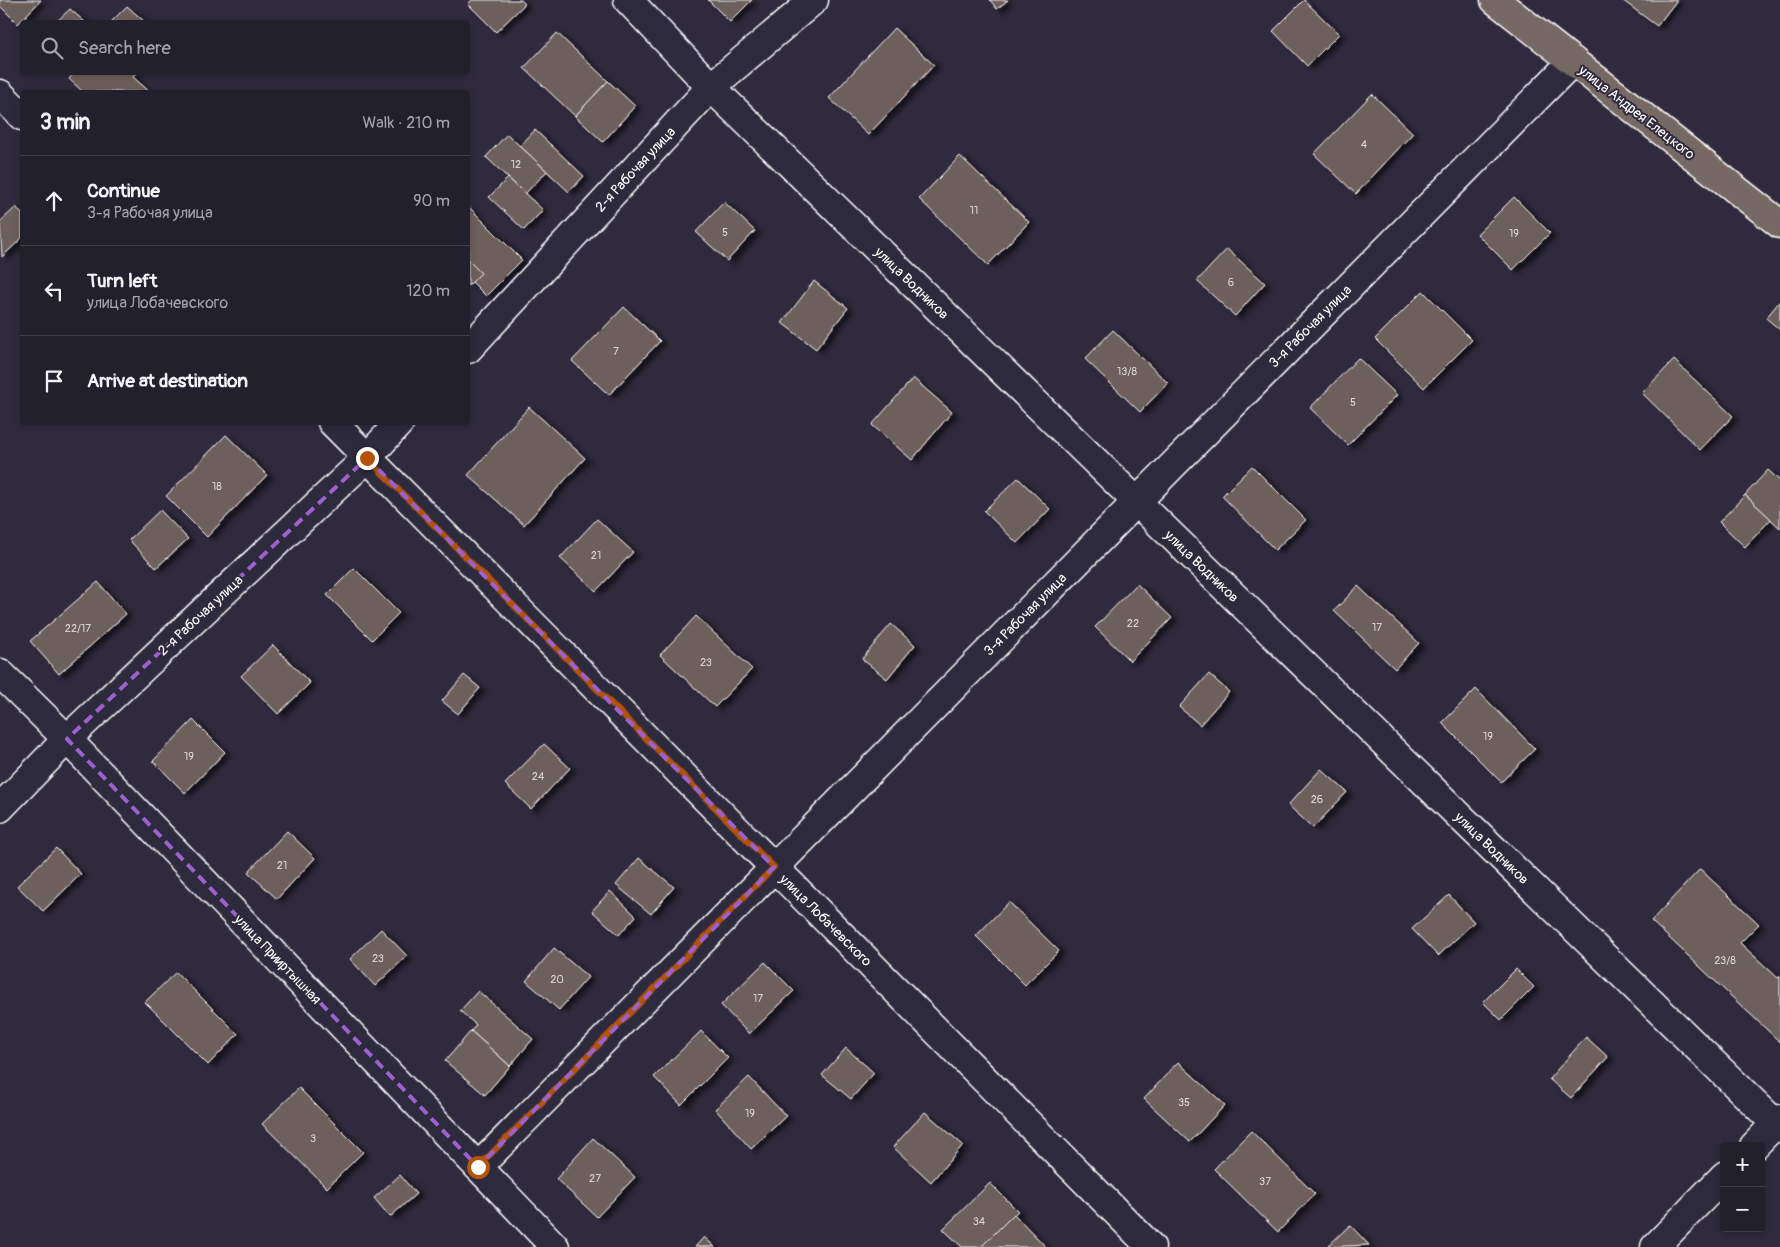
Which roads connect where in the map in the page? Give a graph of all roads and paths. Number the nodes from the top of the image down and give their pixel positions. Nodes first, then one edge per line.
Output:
1 (628, 0) edge
2 (814, 0) edge
3 (1495, 0) edge
4 (1573, 61) junction
5 (711, 87) junction
6 (0, 94) edge
7 (20, 114) edge
8 (1780, 224) edge
9 (470, 348) edge
10 (335, 425) edge
11 (397, 425) edge
12 (367, 458) junction
13 (1137, 502) junction
14 (0, 673) edge
15 (67, 739) junction
16 (0, 808) edge
17 (774, 867) junction
18 (1778, 1124) edge
19 (1758, 1142) edge
20 (478, 1167) junction
21 (1720, 1180) edge
22 (555, 1247) edge
23 (1151, 1247) edge
24 (1655, 1247) edge

1 - 5 street, улица Водников
2 - 5 street, 2-я Рабочая улица
3 - 4 main road, улица Андрея Елецкого
4 - 8 main road, улица Андрея Елецкого
4 - 13 street, 3-я Рабочая улица
5 - 9 street, 2-я Рабочая улица
5 - 13 street, улица Водников
6 - 7 street
10 - 12 street, улица Лобачевского
11 - 12 street, 2-я Рабочая улица
12 - 15 street, 2-я Рабочая улица
12 - 17 street, улица Лобачевского
13 - 17 street, 3-я Рабочая улица
13 - 18 street, улица Водников
14 - 15 street, улица Прииртышная
15 - 16 street, 2-я Рабочая улица
15 - 20 street, улица Прииртышная
17 - 20 street, 3-я Рабочая улица
17 - 23 street, улица Лобачевского
18 - 19 street
20 - 22 street, улица Прииртышная
21 - 24 street

